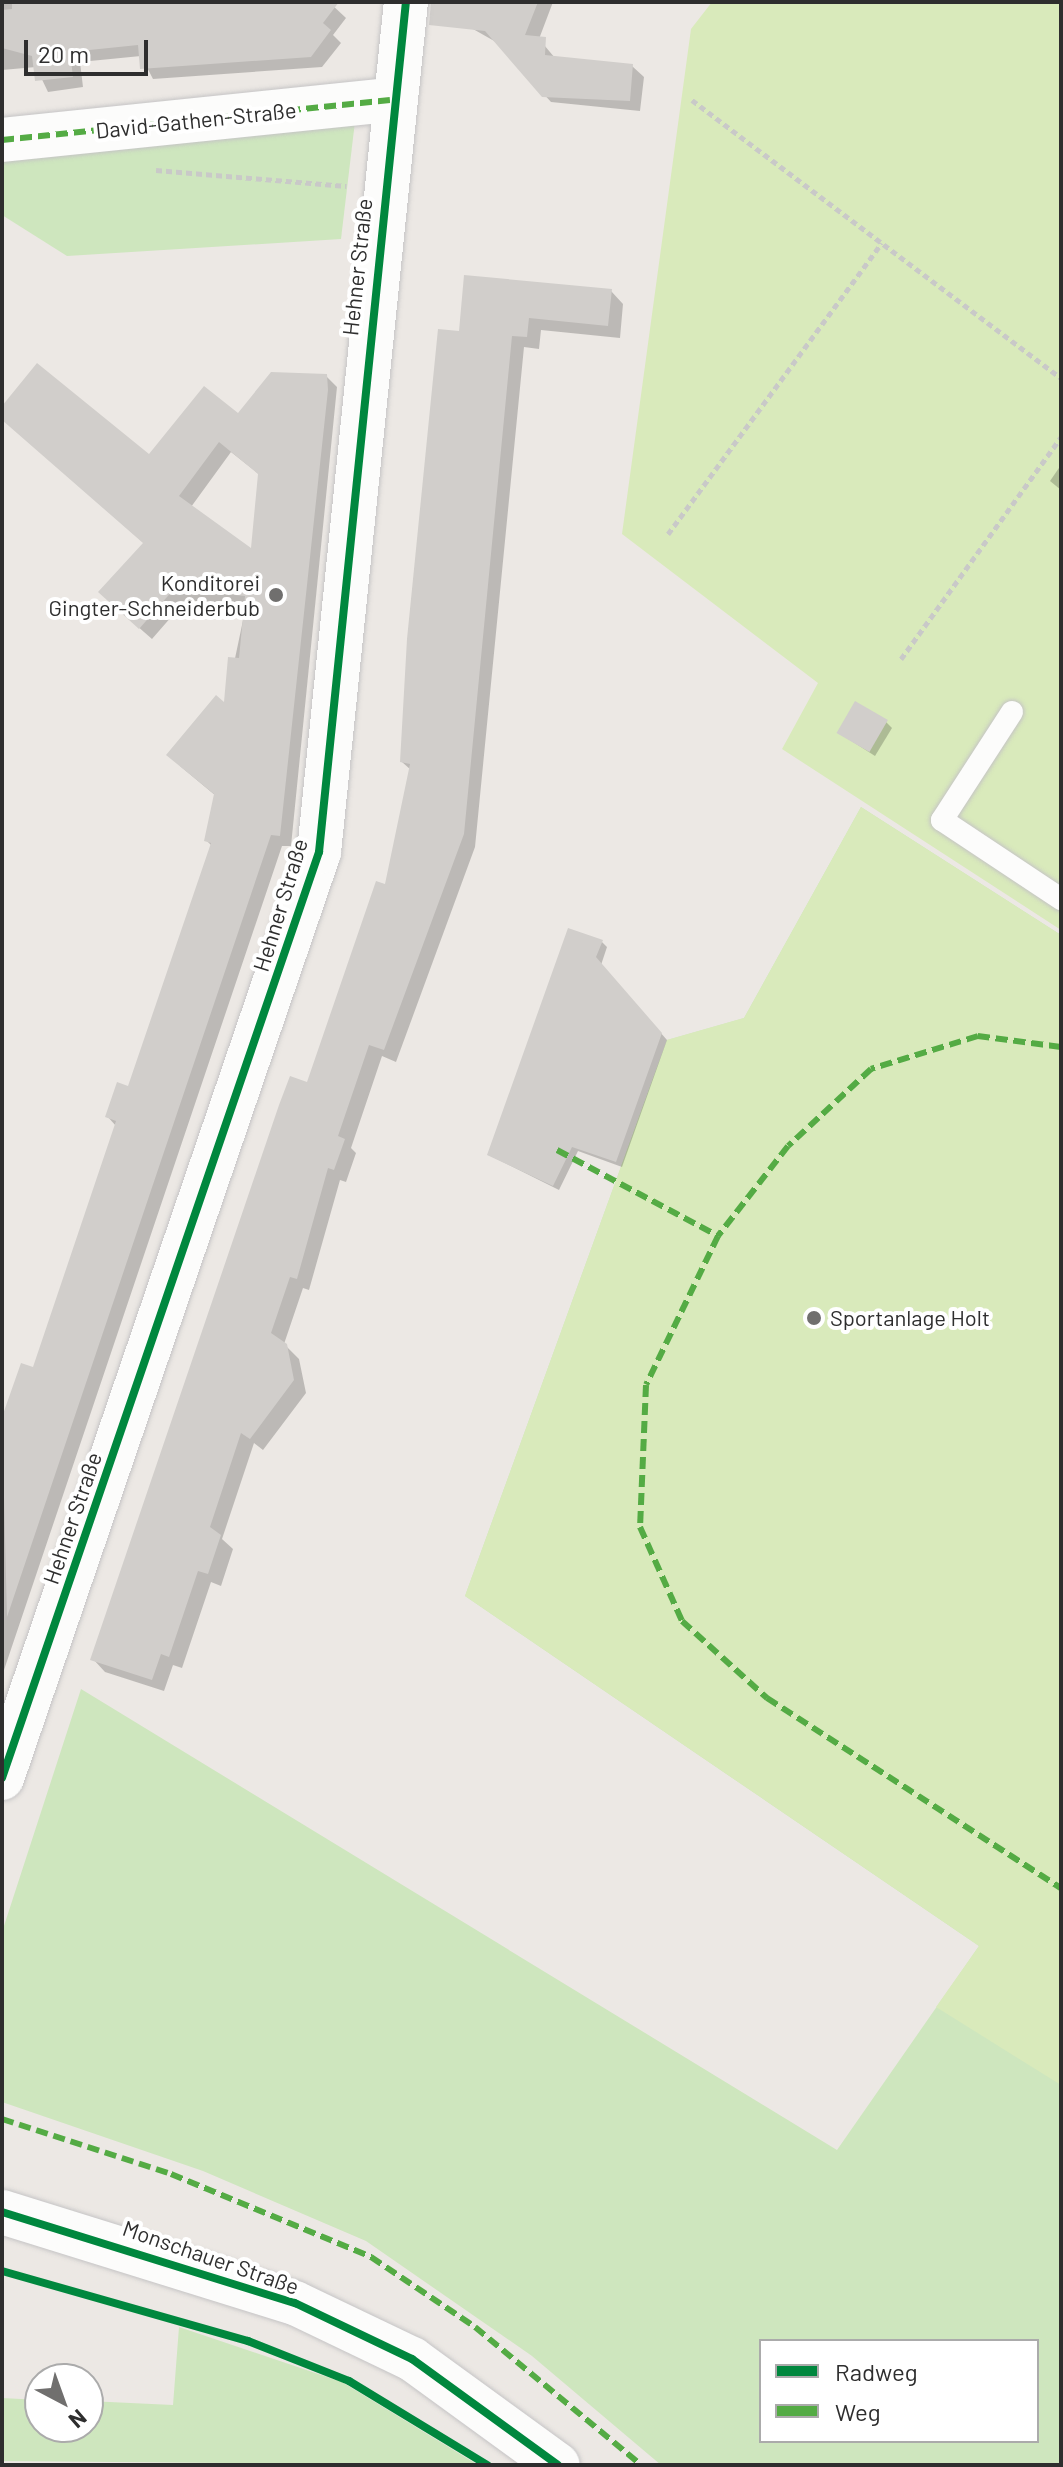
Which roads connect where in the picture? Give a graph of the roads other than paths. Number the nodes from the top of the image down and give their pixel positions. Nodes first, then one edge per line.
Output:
1 (406, 2) edge
2 (390, 100) junction
3 (2, 140) edge
4 (1012, 712) dead end
5 (1061, 899) edge
6 (2, 1778) edge
7 (2, 2212) edge
8 (558, 2465) edge

1 - 2 street, Hehner Straße
2 - 3 street, David-Gathen-Straße
2 - 6 street, Hehner Straße
4 - 5 lane
7 - 8 street, Monschauer Straße

